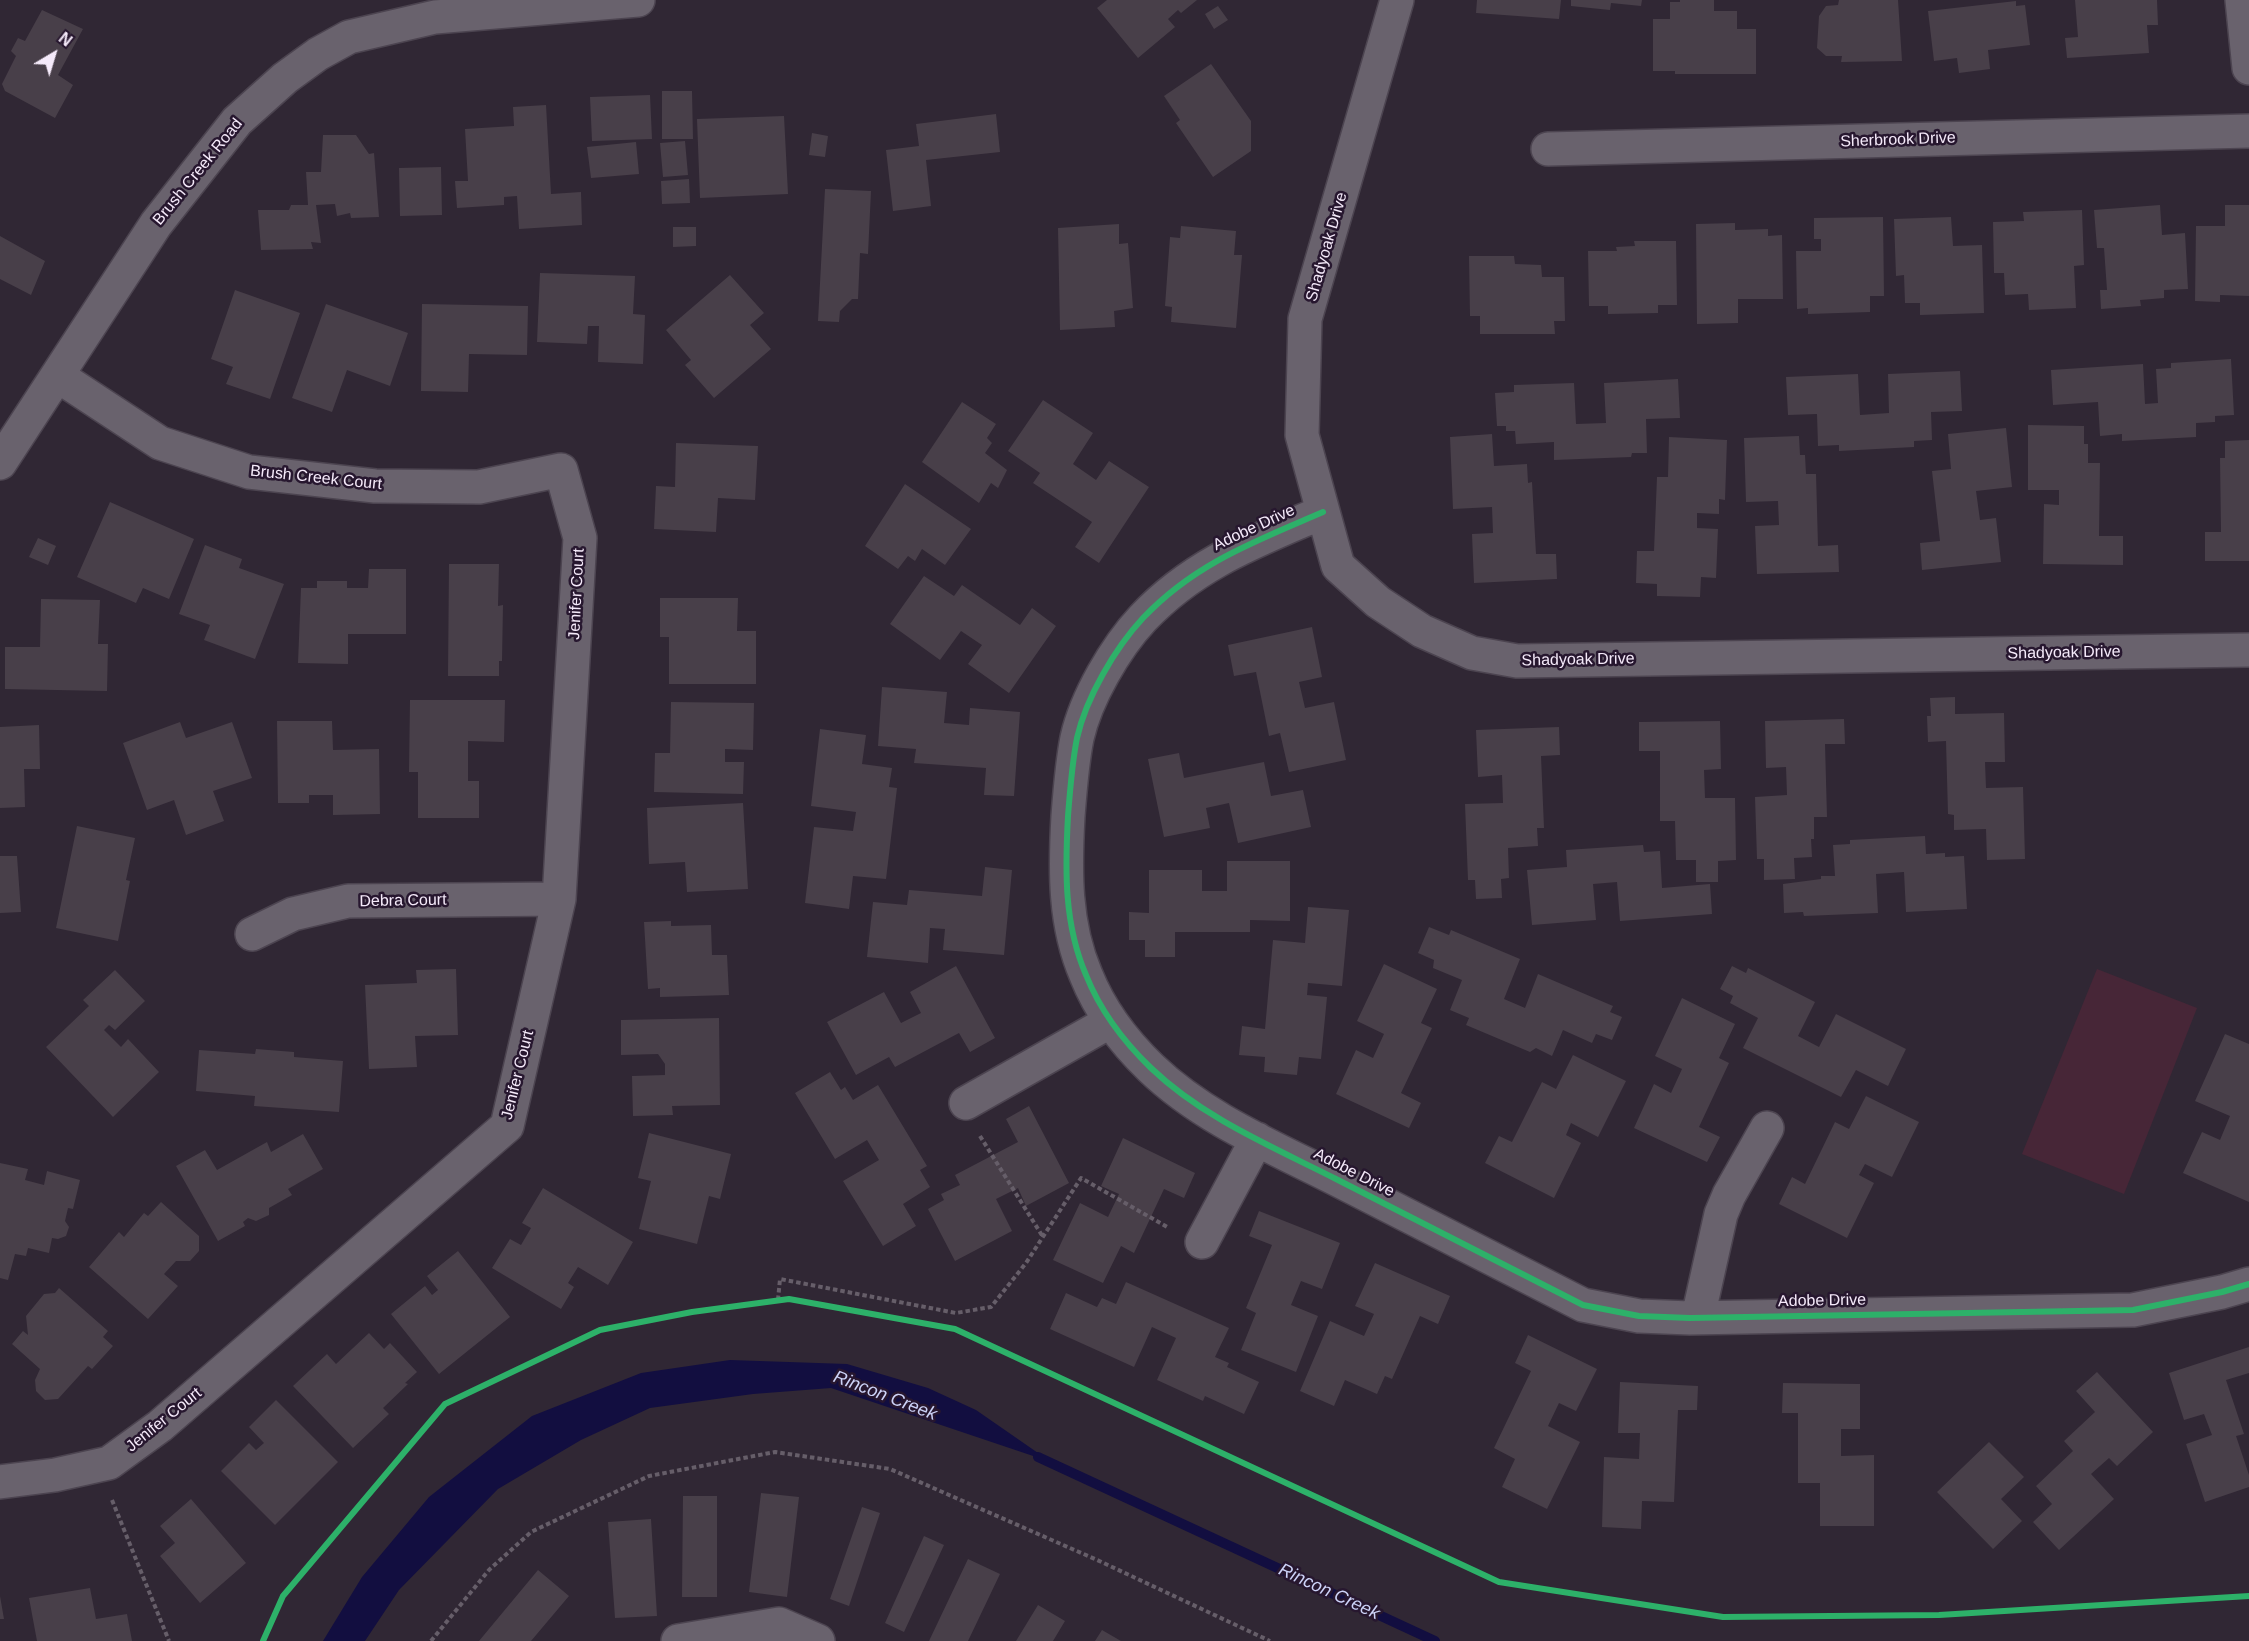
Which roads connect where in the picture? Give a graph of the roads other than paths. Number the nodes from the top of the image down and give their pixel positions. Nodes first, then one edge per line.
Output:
1 (638, 0) edge
2 (1397, 0) edge
3 (2242, 0) edge
4 (2249, 69) edge
5 (2249, 131) edge
6 (1548, 149) dead end
7 (58, 376) junction
8 (0, 463) edge
9 (561, 470) joint
10 (1323, 512) junction
11 (2249, 650) edge
12 (559, 899) junction
13 (252, 934) dead end
14 (1111, 1022) junction
15 (966, 1102) road end
16 (1767, 1128) dead end
17 (1257, 1139) junction
18 (1202, 1242) dead end
19 (2249, 1284) edge
20 (1698, 1317) junction
21 (0, 1482) edge
22 (678, 1641) edge
23 (818, 1641) edge

1 - 7 street, Brush Creek Road
2 - 10 street, Shadyoak Drive
3 - 4 street
5 - 6 street, Sherbrook Drive
7 - 8 street, Brush Creek Road
7 - 9 street, Brush Creek Court
9 - 12 street, Jenifer Court
10 - 11 street, Shadyoak Drive
10 - 14 street, Adobe Drive
12 - 13 street, Debra Court
12 - 21 street, Jenifer Court
14 - 15 street
14 - 17 street, Adobe Drive
16 - 20 street
17 - 18 street
17 - 20 street, Adobe Drive
19 - 20 street, Adobe Drive
22 - 23 street

